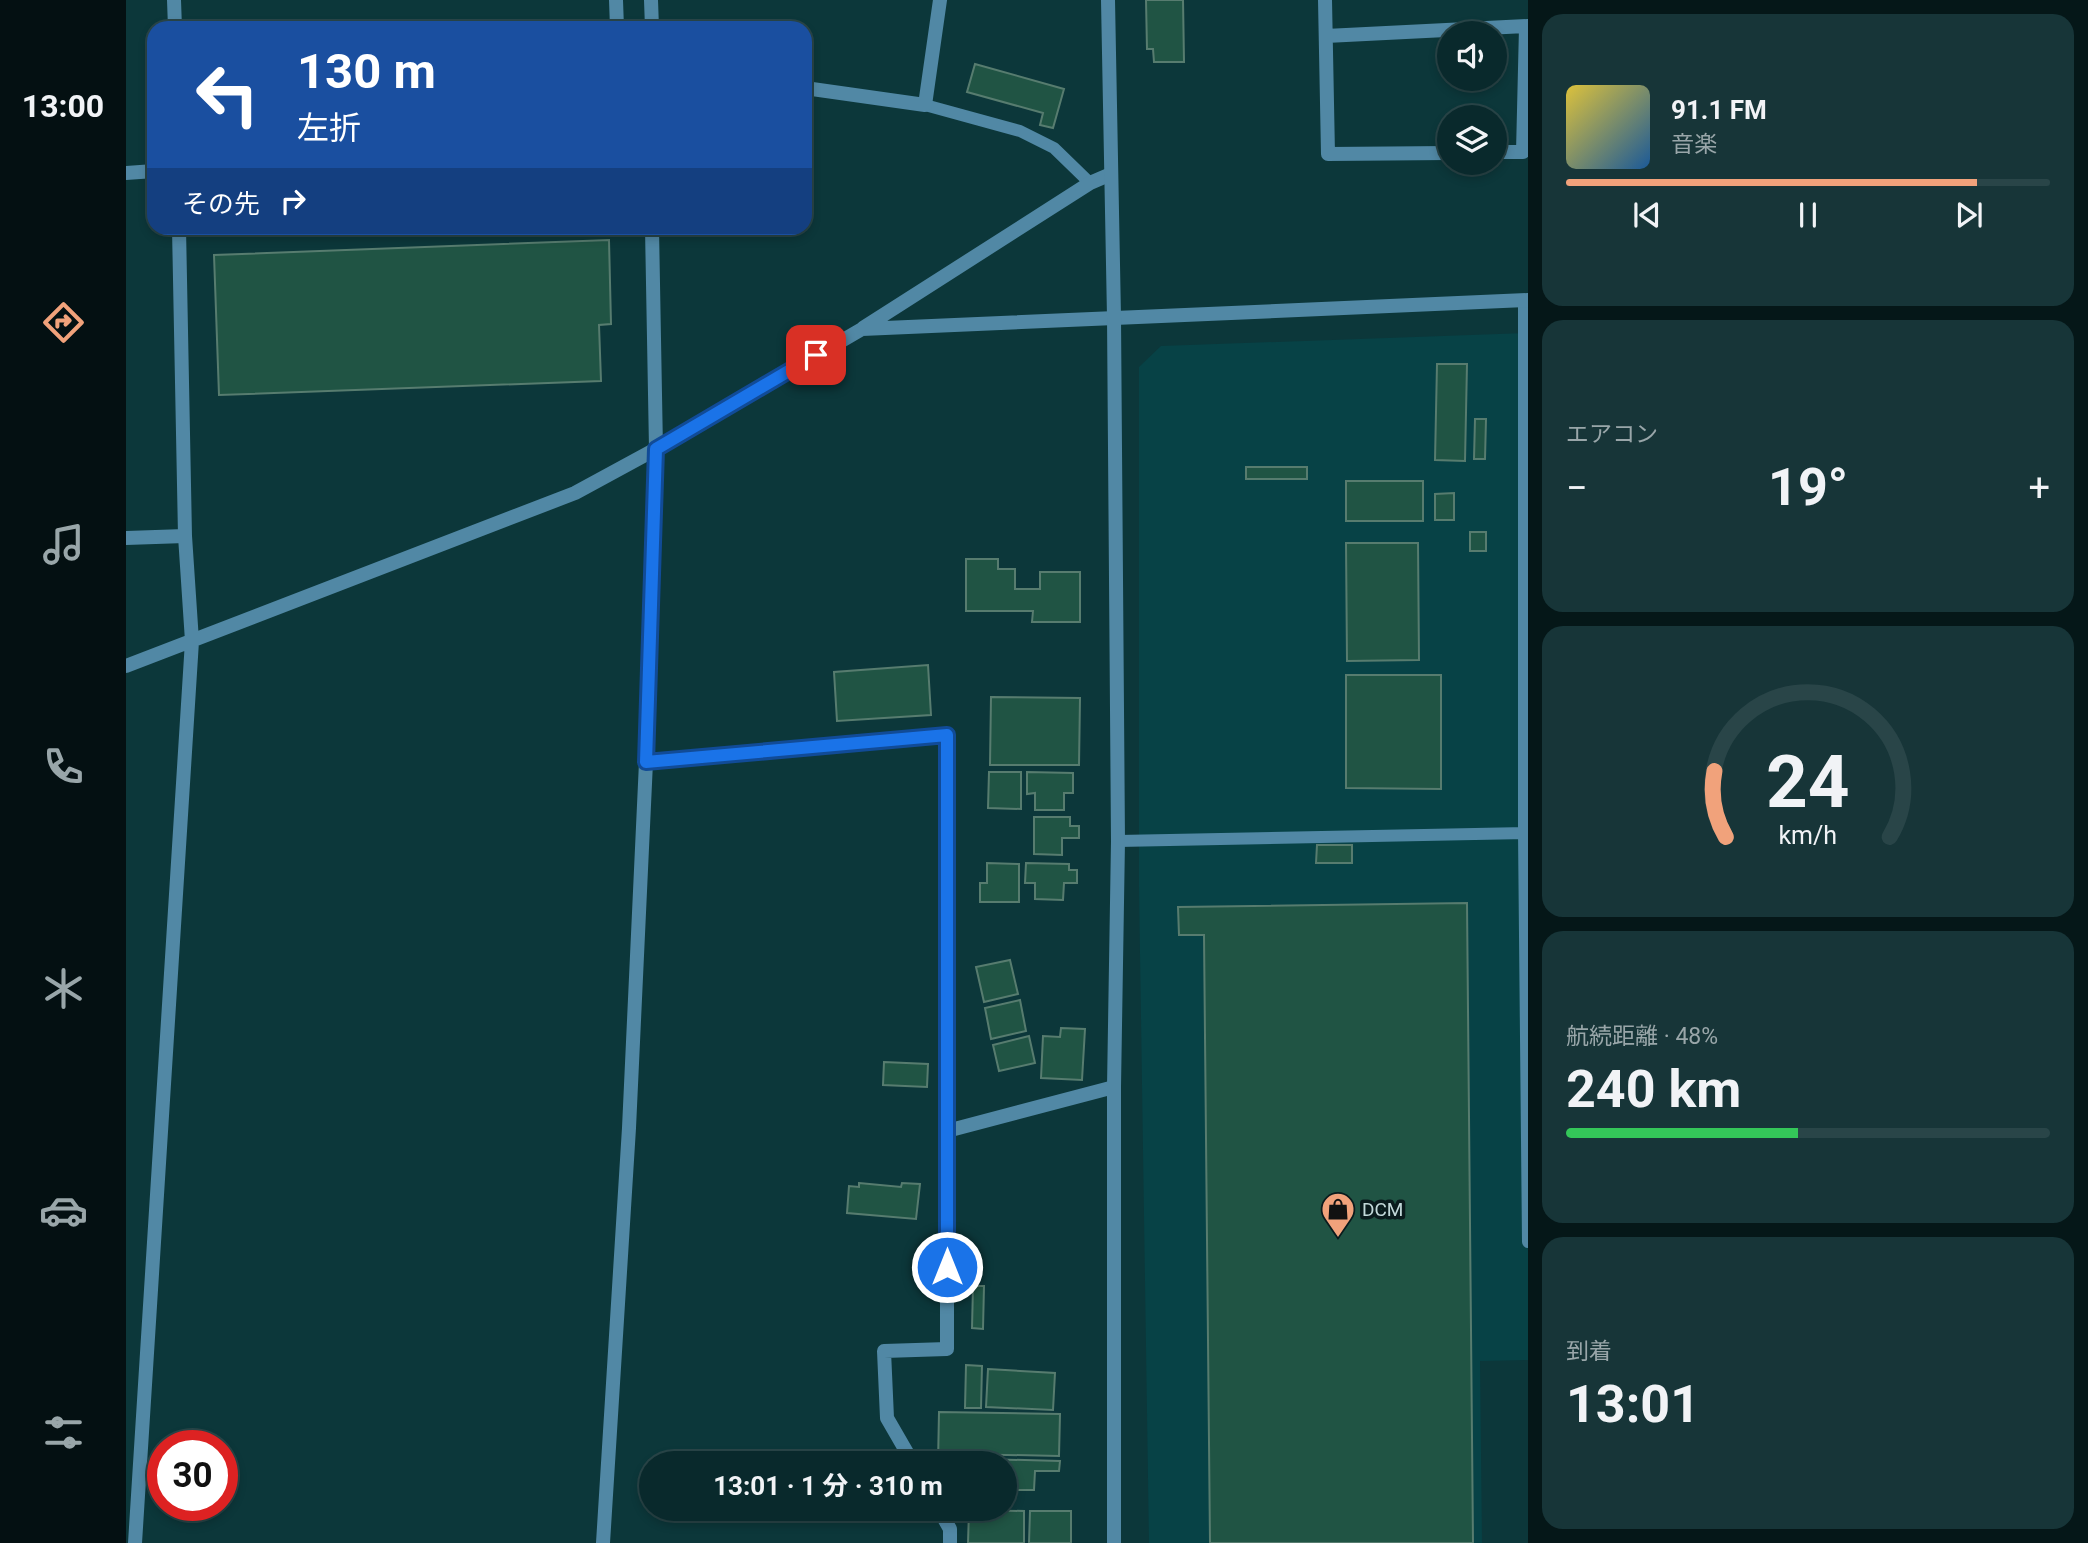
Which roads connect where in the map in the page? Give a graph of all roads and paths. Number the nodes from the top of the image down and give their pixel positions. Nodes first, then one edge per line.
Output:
1 (174, 0) edge
2 (616, 0) edge
3 (651, 0) edge
4 (940, 0) edge
5 (1108, 0) edge
6 (1325, 0) edge
7 (175, 21) edge
8 (617, 21) edge
9 (652, 21) edge
10 (1527, 27) edge
11 (1326, 36) junction
12 (812, 89) edge
13 (925, 105) junction
14 (1507, 152) edge
15 (1437, 153) edge
16 (147, 172) edge
17 (126, 173) edge
18 (1111, 174) junction
19 (1090, 183) junction
20 (180, 235) edge
21 (652, 235) edge
22 (1526, 300) edge
23 (1114, 317) junction
24 (862, 329) junction
25 (656, 449) junction
26 (185, 536) junction
27 (126, 538) edge
28 (1526, 562) edge
29 (192, 641) junction
30 (126, 666) edge
31 (646, 762) junction
32 (1526, 833) edge
33 (1118, 841) junction
34 (1114, 1087) junction
35 (947, 1131) junction
36 (1528, 1242) edge
37 (906, 1451) edge
38 (946, 1521) edge
39 (135, 1543) edge
40 (603, 1543) edge
41 (950, 1543) edge
42 (1114, 1543) edge

1 - 7 street
2 - 8 street
3 - 9 street
4 - 13 street
5 - 18 street
6 - 11 street
10 - 11 street
10 - 14 street
11 - 15 street
12 - 13 street
13 - 19 lane
16 - 17 street
18 - 19 street
18 - 23 street
19 - 24 street
20 - 26 street
21 - 25 street
22 - 23 street
22 - 28 lane
23 - 24 street
23 - 33 street
24 - 25 street
25 - 29 street
25 - 31 street
26 - 27 street
26 - 29 street
28 - 32 lane
29 - 30 street
29 - 39 street
31 - 35 street
31 - 40 street
32 - 33 lane
32 - 36 lane
33 - 34 street
34 - 35 street
34 - 42 street
35 - 37 street
38 - 41 street

